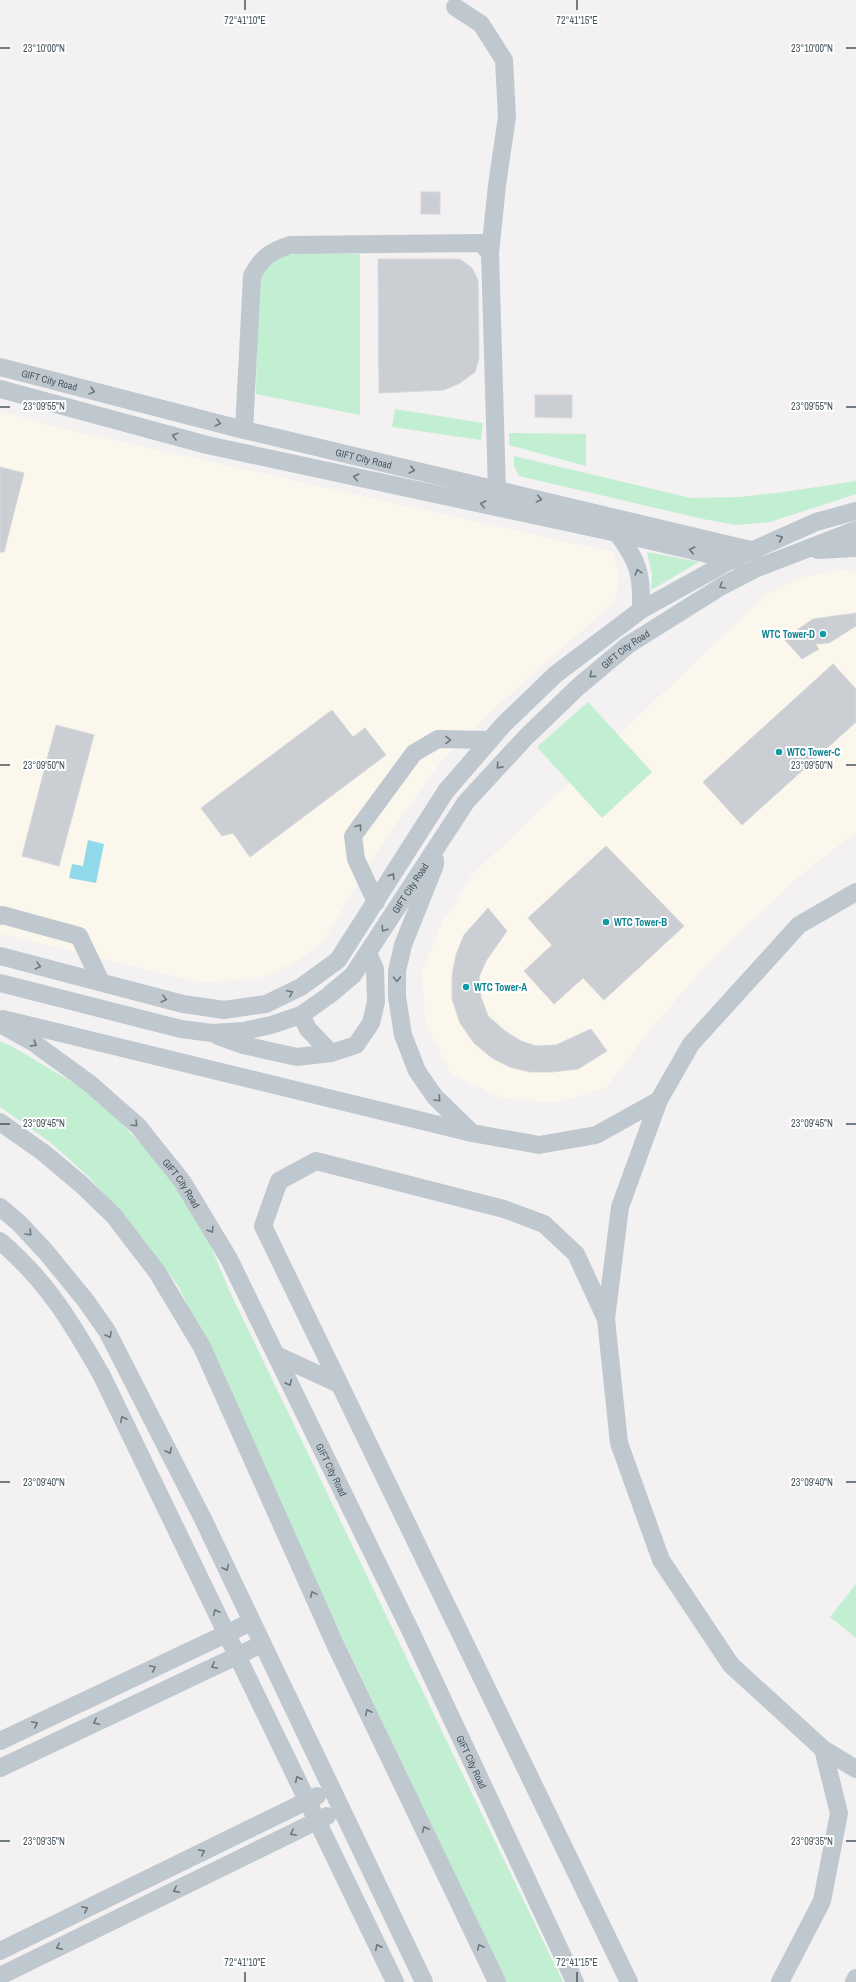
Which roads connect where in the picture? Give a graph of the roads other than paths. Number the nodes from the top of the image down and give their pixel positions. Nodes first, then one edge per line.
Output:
1 (455, 7) dead end
2 (490, 253) junction
3 (0, 367) edge
4 (0, 389) edge
5 (244, 430) junction
6 (497, 490) junction
7 (856, 511) edge
8 (856, 530) edge
9 (617, 533) junction
10 (856, 548) edge
11 (752, 550) junction
12 (801, 552) junction
13 (784, 557) junction
14 (732, 560) junction
15 (756, 568) junction
16 (641, 610) junction
17 (490, 740) junction
18 (434, 849) junction
19 (856, 892) edge
20 (376, 902) junction
21 (0, 916) edge
22 (368, 953) junction
23 (0, 956) edge
24 (101, 982) junction
25 (0, 983) edge
26 (301, 1015) junction
27 (0, 1018) edge
28 (0, 1024) edge
29 (212, 1033) junction
30 (331, 1053) junction
31 (659, 1100) junction
32 (0, 1122) edge
33 (472, 1133) junction
34 (0, 1207) edge
35 (0, 1240) edge
36 (606, 1319) junction
37 (276, 1356) junction
38 (339, 1384) junction
39 (251, 1622) junction
40 (227, 1633) junction
41 (262, 1644) junction
42 (238, 1655) junction
43 (304, 1732) junction
44 (0, 1741) edge
45 (281, 1744) junction
46 (823, 1749) junction
47 (0, 1768) edge
48 (856, 1768) edge
49 (331, 1789) junction
50 (308, 1800) junction
51 (341, 1810) junction
52 (318, 1821) junction
53 (0, 1950) edge
54 (0, 1976) edge
55 (856, 1978) edge
56 (395, 1982) edge
57 (424, 1982) edge
58 (497, 1982) edge
59 (575, 1982) edge
60 (629, 1982) edge
61 (780, 1982) edge
62 (854, 1982) edge

1 - 2 street
2 - 5 street
2 - 6 street
3 -> 5 street, GIFT City Road
9 -> 4 street, GIFT City Road
5 -> 6 street, GIFT City Road
6 -> 11 street, GIFT City Road
11 -> 7 street
8 - 12 street, GIFT City Road
14 -> 9 street, GIFT City Road
16 -> 9 street
10 - 12 street
11 - 13 street, GIFT City Road
11 - 14 street
12 - 13 street, GIFT City Road
13 - 15 street, GIFT City Road
14 - 15 street, GIFT City Road
14 - 16 street
15 -> 18 street, GIFT City Road
16 - 17 street
20 -> 17 street
20 -> 17 street
18 -> 22 street, GIFT City Road
18 -> 33 street
19 - 31 street
24 -> 20 street
21 - 24 street
22 - 26 street, GIFT City Road
22 - 30 street
23 -> 24 street
25 - 29 street, GIFT City Road
26 - 29 street, GIFT City Road
26 - 30 street
27 - 33 street
28 -> 37 street, GIFT City Road
29 - 30 street
31 - 33 street
31 - 36 street
58 -> 32 street
34 -> 39 street
40 -> 35 street
36 - 38 street
36 - 46 street
37 - 38 street
37 -> 59 street, GIFT City Road
38 - 60 street
39 - 40 street
39 - 41 street
40 - 42 street
44 -> 40 street
41 - 42 street
41 - 43 street
42 - 45 street
42 -> 47 street
43 - 45 street
43 - 49 street
50 -> 45 street
46 - 48 street
46 - 61 street
49 - 50 street
49 - 51 street
50 - 52 street
53 -> 50 street
51 - 52 street
51 - 57 street
52 -> 54 street
56 -> 52 street
55 - 62 street

